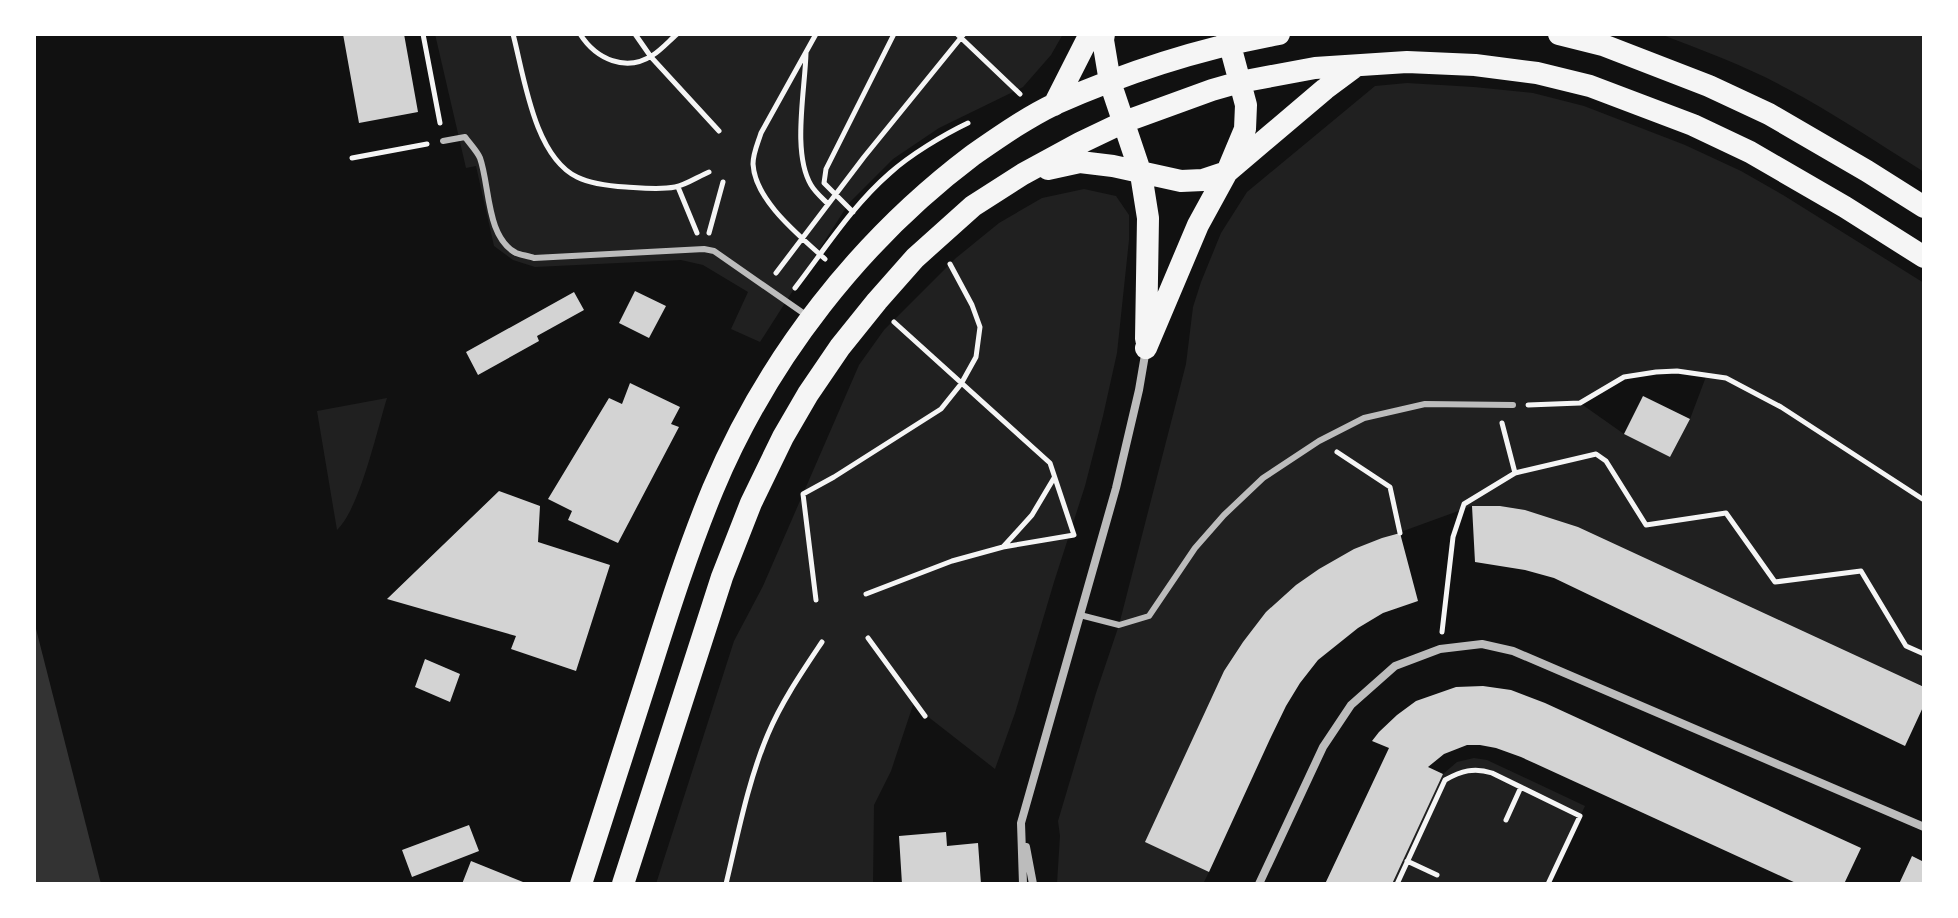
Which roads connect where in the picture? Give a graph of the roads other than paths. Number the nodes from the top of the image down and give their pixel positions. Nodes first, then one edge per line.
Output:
1 (1090, 34) edge
2 (1104, 34) edge
3 (1279, 34) edge
4 (1559, 34) edge
5 (1228, 38) edge
6 (1356, 66) junction
7 (1110, 82) junction
8 (1240, 82) junction
9 (1054, 105) junction
10 (1124, 122) junction
11 (443, 141) road end
12 (1227, 172) junction
13 (1023, 174) junction
14 (1141, 174) junction
15 (1924, 207) edge
16 (1924, 257) edge
17 (811, 318) junction
18 (1146, 348) junction
19 (1513, 405) road end
20 (1080, 615) junction
21 (1021, 823) junction
22 (1924, 827) edge
23 (581, 884) edge
24 (623, 884) edge
25 (1023, 884) edge
26 (1033, 884) edge
27 (1259, 884) edge

1 - 9 highway
2 - 7 highway
3 - 5 highway
4 - 15 highway
5 - 7 highway
5 - 8 highway
6 - 8 highway
6 - 12 highway
6 - 16 highway
7 - 9 highway
7 - 10 highway
8 - 10 highway
8 - 12 highway
9 - 17 highway
10 - 13 highway
10 - 14 highway
11 - 17 lane
12 - 14 highway
12 - 18 highway
13 - 14 highway
13 - 24 highway
14 - 18 highway
17 - 23 highway
18 - 20 street
19 - 20 lane
20 - 21 street
21 - 25 street
21 - 26 street
22 - 27 street

